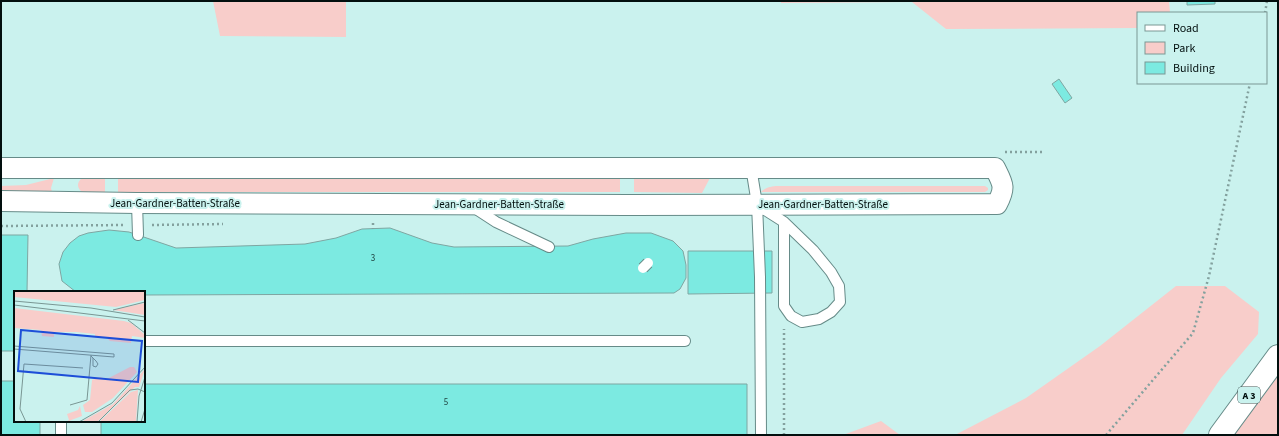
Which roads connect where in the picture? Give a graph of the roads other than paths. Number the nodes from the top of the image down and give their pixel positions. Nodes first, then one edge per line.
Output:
1 (1, 168) edge
2 (64, 168) junction
3 (751, 168) junction
4 (1, 201) edge
5 (65, 201) junction
6 (137, 203) junction
7 (468, 204) junction
8 (757, 204) junction
9 (784, 222) junction
10 (138, 235) dead end
11 (549, 247) dead end
12 (145, 341) edge
13 (686, 341) dead end
14 (1278, 356) edge
15 (61, 422) edge
16 (61, 435) edge
17 (761, 435) edge
18 (1220, 435) edge

1 - 2 street
2 - 3 street
2 - 5 street
3 - 8 lane
3 - 8 street, Jean-Gardner-Batten-Straße
4 - 5 street, Jean-Gardner-Batten-Straße
5 - 6 street, Jean-Gardner-Batten-Straße
6 - 7 street, Jean-Gardner-Batten-Straße
6 - 10 lane
7 - 8 street, Jean-Gardner-Batten-Straße
7 - 11 lane
8 - 9 lane
8 - 17 lane
9 - 9 lane
12 - 13 lane
14 - 18 highway, A 3
15 - 16 lane

